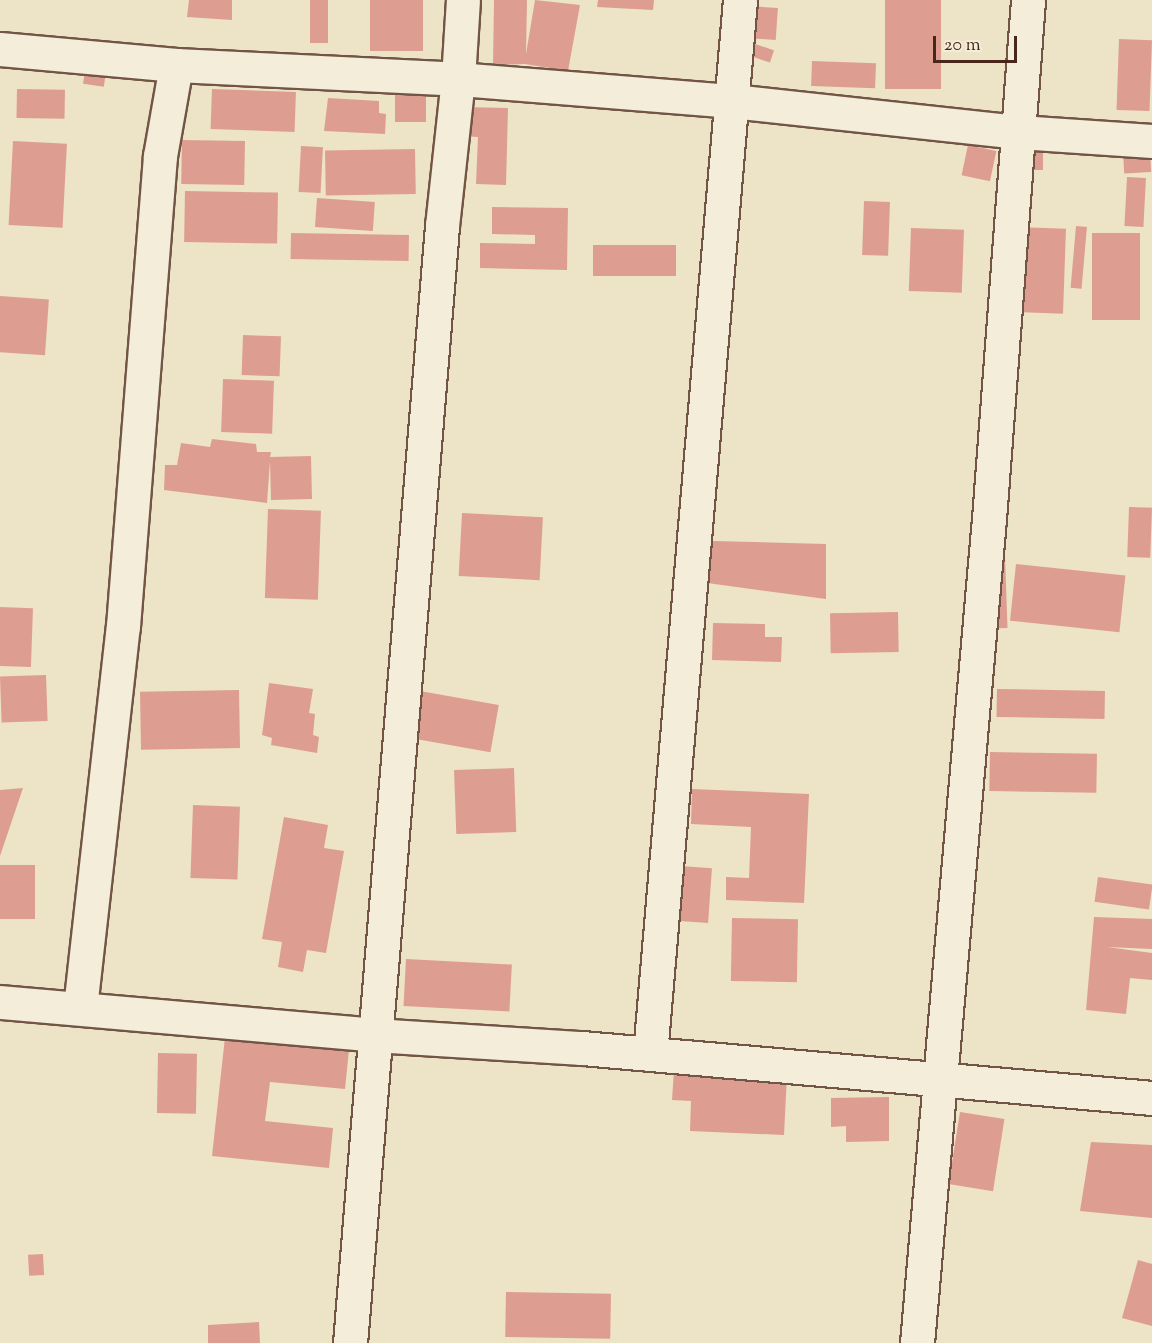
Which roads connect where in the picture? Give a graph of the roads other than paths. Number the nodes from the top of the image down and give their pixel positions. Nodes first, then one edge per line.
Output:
1 (463, 0) edge
2 (740, 0) edge
3 (1029, 0) edge
4 (0, 49) edge
5 (176, 65) junction
6 (458, 79) junction
7 (732, 101) junction
8 (1019, 132) junction
9 (1152, 141) edge
10 (0, 1002) edge
11 (80, 1008) junction
12 (374, 1035) junction
13 (650, 1054) junction
14 (941, 1079) junction
15 (1152, 1098) edge
16 (350, 1343) edge
17 (916, 1343) edge

1 - 6 street
2 - 7 street
3 - 8 street
4 - 5 street
5 - 6 street
5 - 11 street
6 - 7 street
6 - 12 street
7 - 8 street
7 - 13 street
8 - 9 street
8 - 14 street
10 - 11 street
11 - 12 street
12 - 13 street
12 - 16 street
13 - 14 street
14 - 15 street
14 - 17 street

